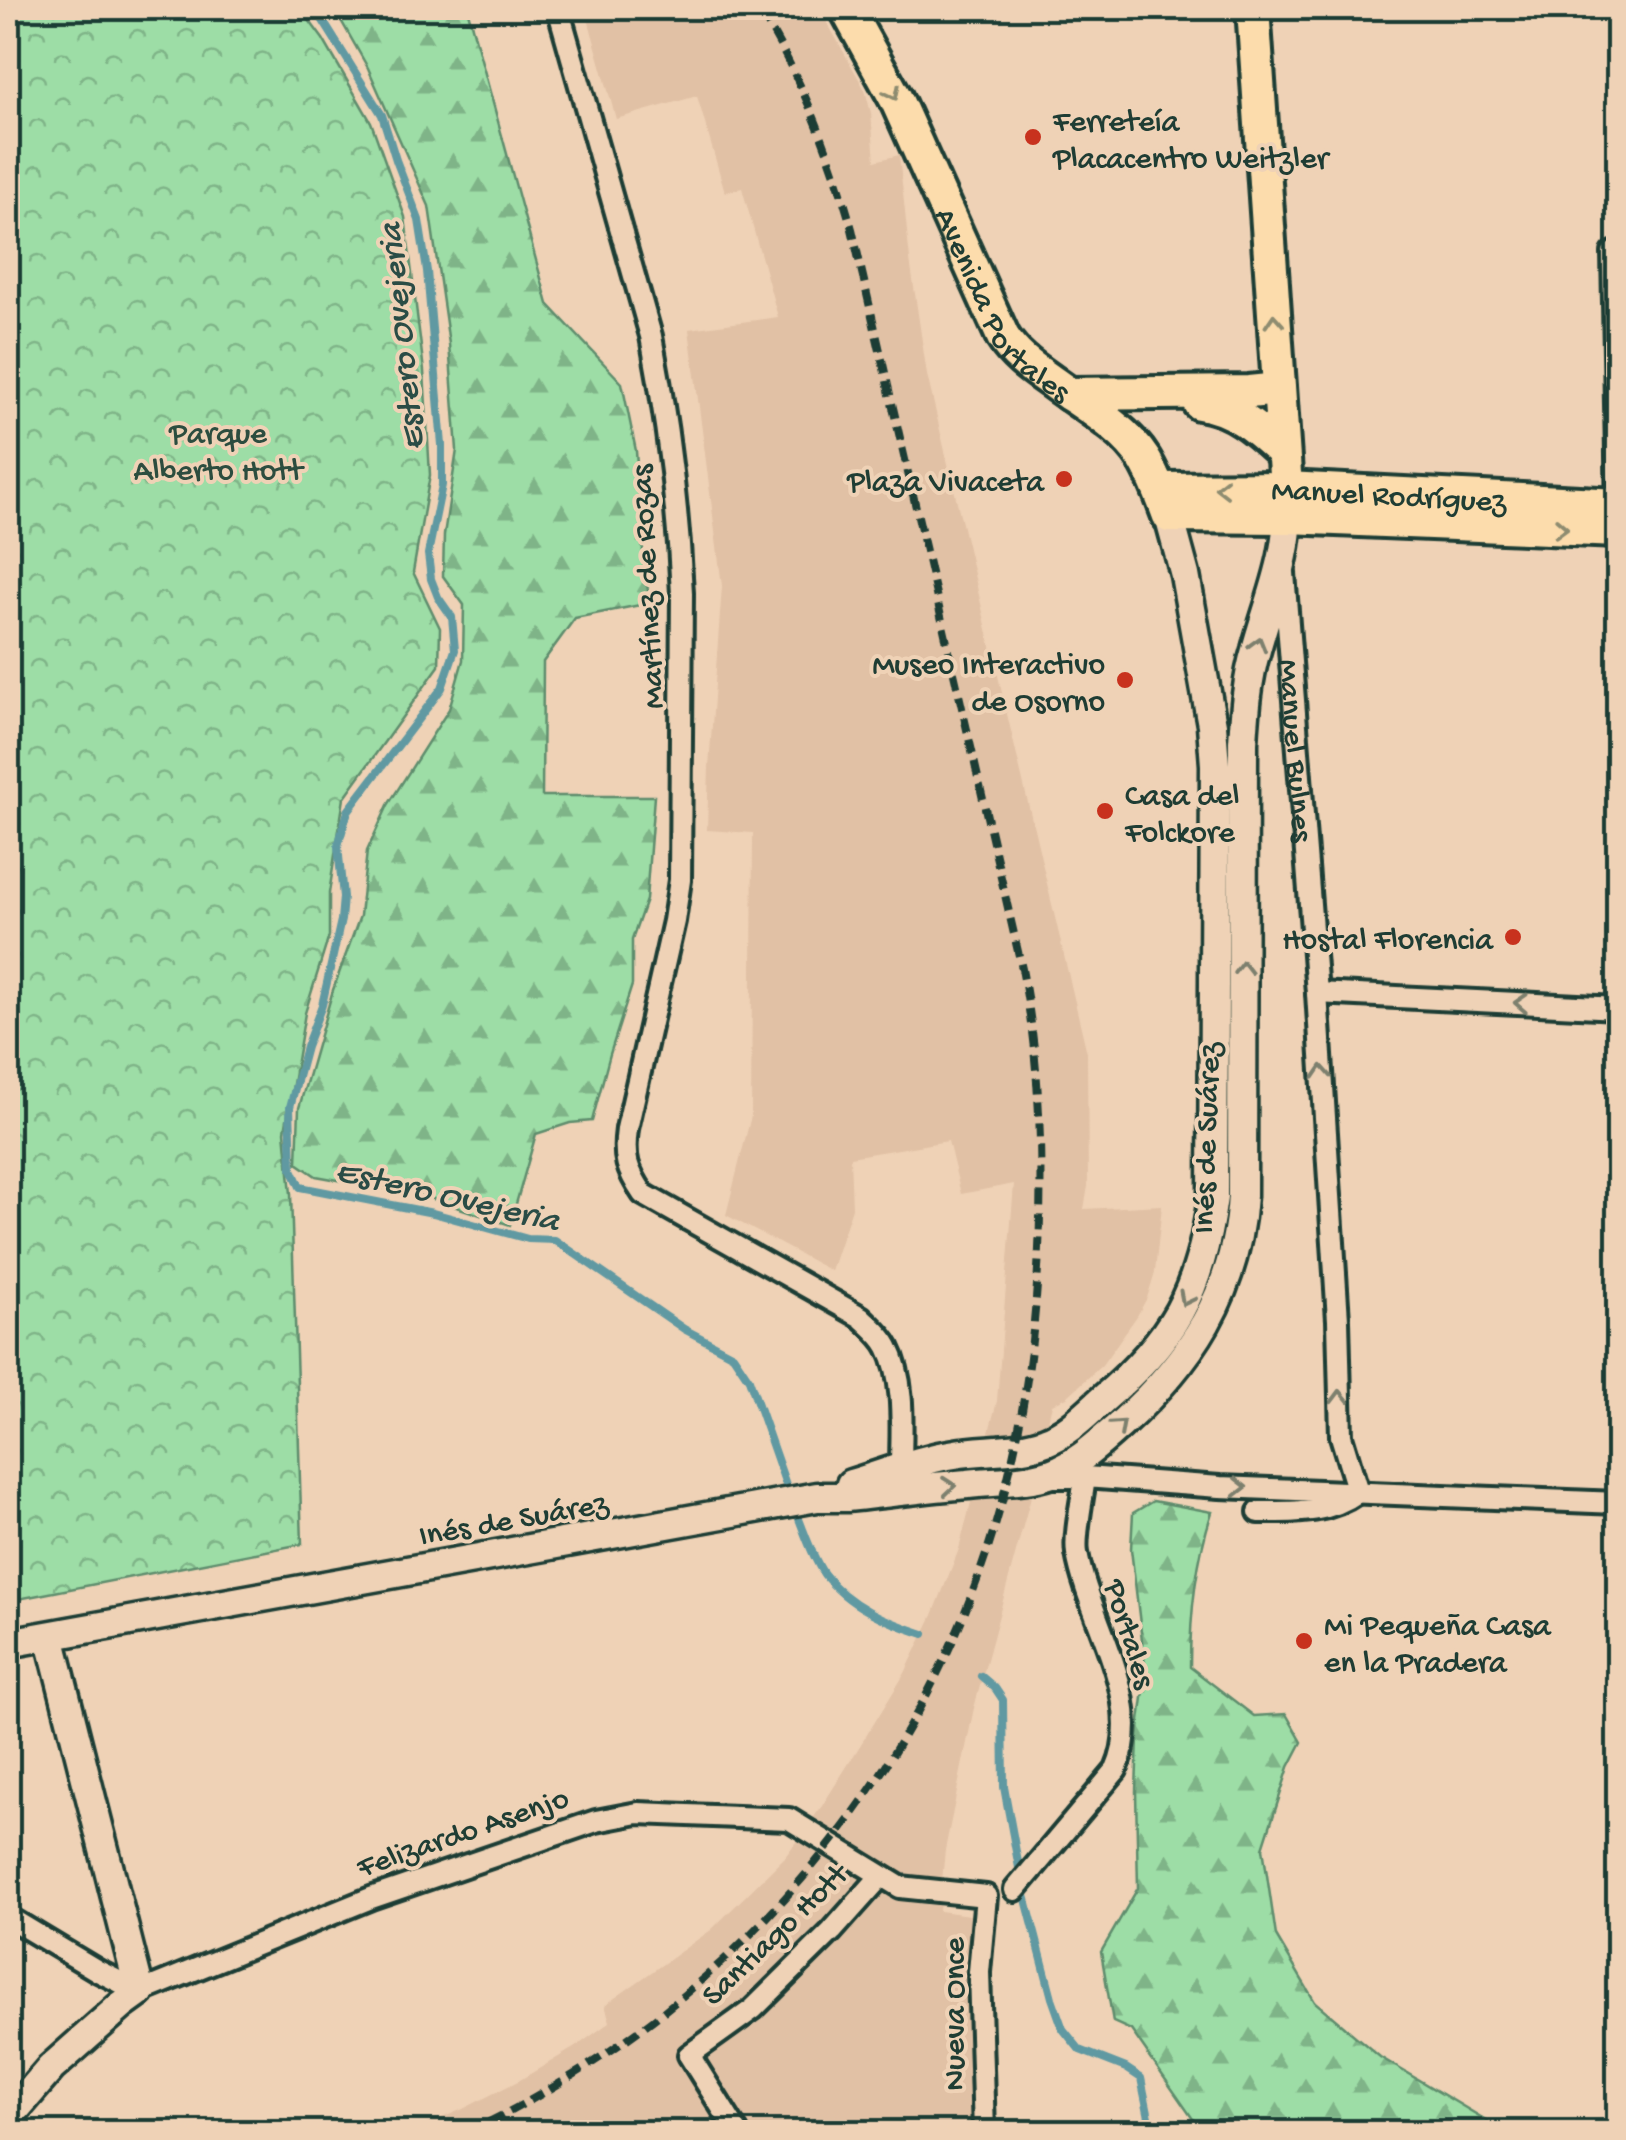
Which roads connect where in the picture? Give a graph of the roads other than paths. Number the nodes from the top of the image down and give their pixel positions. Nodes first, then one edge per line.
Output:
1 (558, 8) edge
2 (846, 8) edge
3 (1253, 8) edge
4 (1614, 254) dead end
5 (1279, 389) junction
6 (1069, 394) junction
7 (1132, 444) junction
8 (1283, 452) junction
9 (1164, 502) junction
10 (1287, 502) junction
11 (1618, 505) edge
12 (1618, 531) edge
13 (1283, 559) junction
14 (1186, 575) joint
15 (1317, 993) junction
16 (1618, 1008) edge
17 (1229, 1066) junction
18 (902, 1469) junction
19 (1085, 1476) junction
20 (1038, 1477) junction
21 (1358, 1492) junction
22 (817, 1498) junction
23 (1618, 1503) edge
24 (1259, 1512) dead end
25 (55, 1641) junction
26 (8, 1643) edge
27 (8, 1656) edge
28 (881, 1876) junction
29 (1022, 1882) dead end
30 (986, 1896) joint
31 (8, 1917) edge
32 (140, 1992) junction
33 (8, 2118) edge
34 (737, 2132) edge
35 (984, 2132) edge

1 - 18 street, Martínez de Rozas
2 -> 6 main road, Avenida Portales
5 -> 3 main road, Manuel Bulnes
4 - 11 street
5 - 6 main road
5 - 8 main road, Manuel Bulnes
6 - 7 main road, Avenida Portales
7 - 8 main road
7 - 9 main road, Avenida Portales
8 - 10 main road, Manuel Bulnes
9 - 10 main road, Manuel Rodríguez
9 - 14 main road, Avenida Portales
10 - 11 main road, Manuel Rodríguez
10 -> 12 main road, Manuel Rodríguez
10 - 13 main road, Manuel Bulnes
13 - 15 street, Manuel Bulnes
17 -> 13 main road, Inés de Suárez
14 - 17 main road, Inés de Suárez
16 -> 15 street
21 -> 15 street, Manuel Bulnes
17 -> 18 main road, Inés de Suárez
20 -> 17 main road, Inés de Suárez
18 - 22 main road, Inés de Suárez
19 - 20 street
19 -> 21 street
19 - 29 street, Portales
22 -> 20 main road, Inés de Suárez
21 - 23 street
21 - 24 street
22 - 25 main road, Inés de Suárez
25 - 26 main road, Inés de Suárez
25 - 27 main road, Inés de Suárez
25 - 32 main road
28 - 30 street, Felizardo Asenjo
28 - 32 street, Felizardo Asenjo
28 - 34 street, Santiago Hott
30 - 35 street, Nueva Once
31 - 32 street
32 - 33 main road, Felizardo Asenjo

